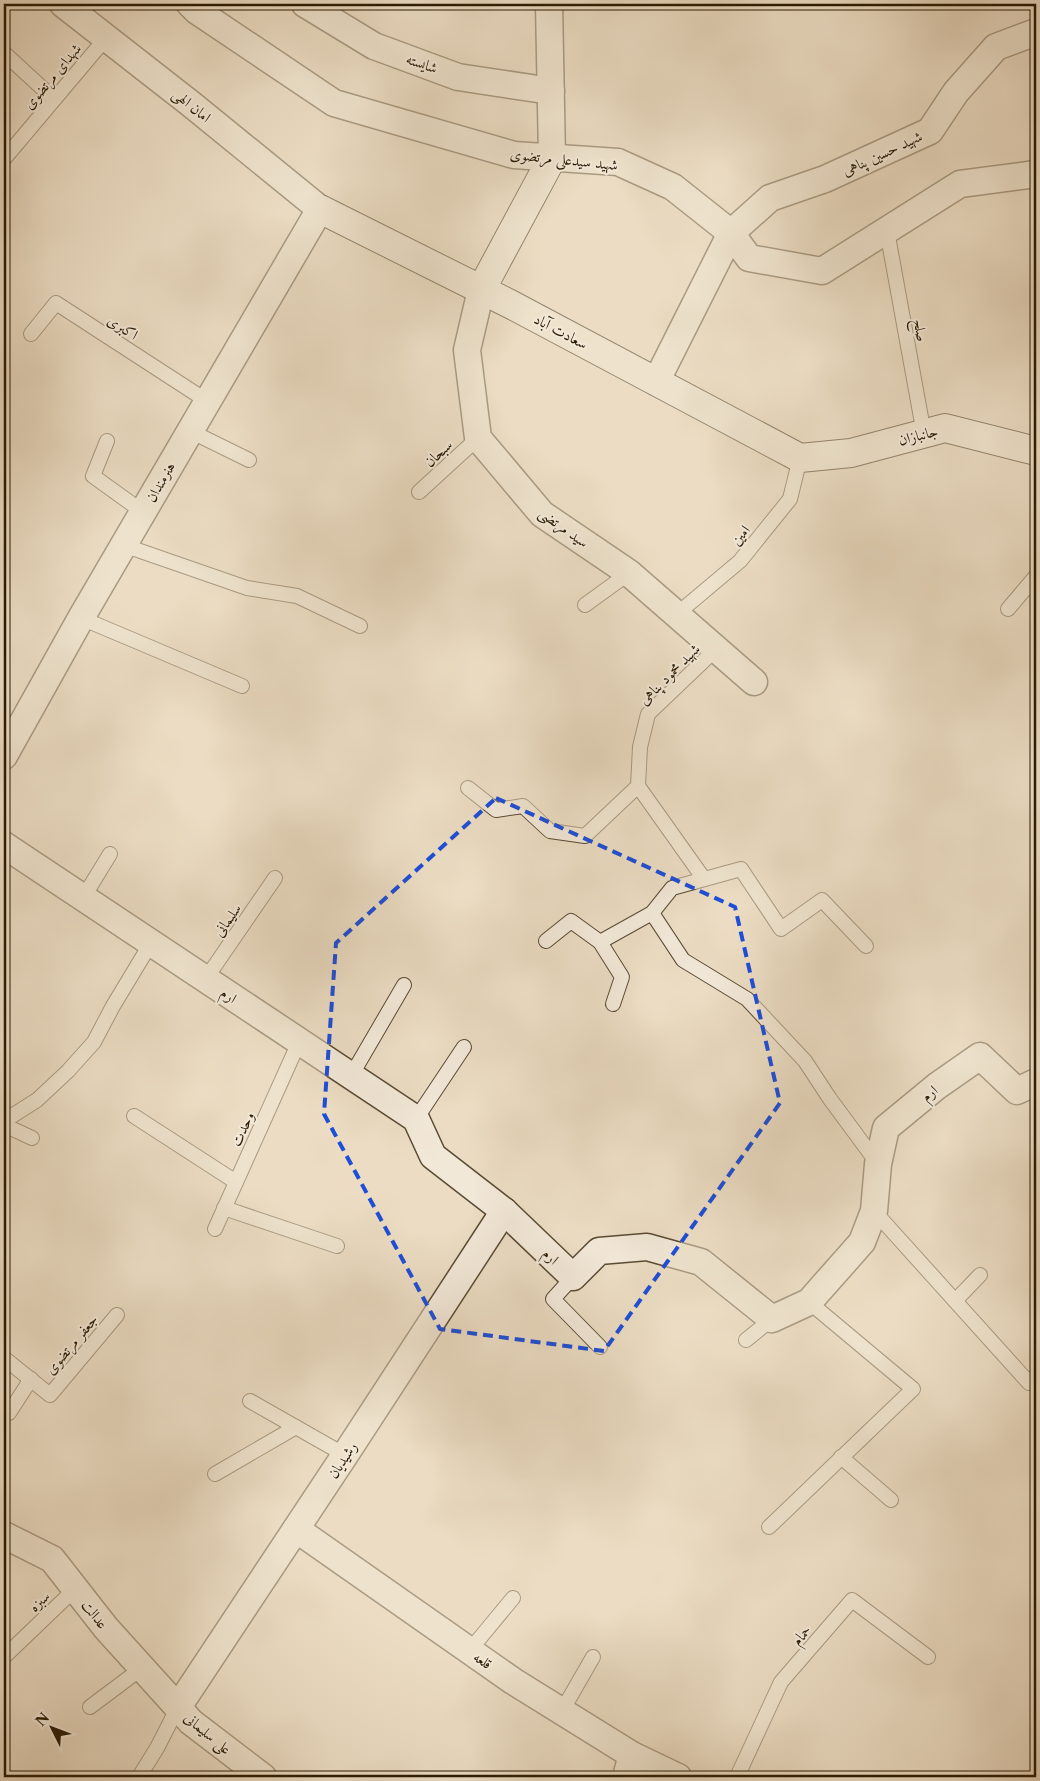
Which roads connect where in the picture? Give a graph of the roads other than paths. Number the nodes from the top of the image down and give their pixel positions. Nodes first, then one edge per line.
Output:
1 (63, 4) edge
2 (190, 4) edge
3 (304, 4) edge
4 (548, 4) edge
5 (1036, 32) edge
6 (106, 38) junction
7 (4, 53) edge
8 (550, 91) junction
9 (54, 99) junction
10 (552, 158) junction
11 (4, 159) edge
12 (1036, 174) edge
13 (320, 209) junction
14 (886, 231) junction
15 (732, 233) junction
16 (481, 290) junction
17 (30, 334) dead end
18 (656, 382) junction
19 (207, 401) junction
20 (190, 431) junction
21 (924, 434) junction
22 (478, 438) junction
23 (107, 442) dead end
24 (1036, 451) edge
25 (800, 458) junction
26 (249, 460) dead end
27 (419, 492) dead end
28 (143, 512) junction
29 (123, 545) junction
30 (629, 573) junction
31 (1036, 576) edge
32 (585, 605) dead end
33 (1008, 609) dead end
34 (677, 614) junction
35 (81, 618) junction
36 (360, 626) dead end
37 (716, 649) junction
38 (754, 682) dead end
39 (242, 686) dead end
40 (4, 756) edge
41 (638, 786) junction
42 (468, 788) dead end
43 (4, 845) edge
44 (110, 854) dead end
45 (275, 878) dead end
46 (704, 879) junction
47 (84, 898) junction
48 (652, 912) junction
49 (546, 941) dead end
50 (600, 942) junction
51 (151, 943) junction
52 (866, 946) dead end
53 (205, 980) junction
54 (404, 985) dead end
55 (612, 1004) dead end
56 (299, 1042) junction
57 (464, 1047) dead end
58 (351, 1076) junction
59 (1036, 1082) edge
60 (134, 1116) dead end
61 (416, 1119) junction
62 (4, 1121) edge
63 (4, 1125) edge
64 (32, 1138) dead end
65 (878, 1164) junction
66 (236, 1182) junction
67 (224, 1208) junction
68 (874, 1210) junction
69 (504, 1211) junction
70 (215, 1229) dead end
71 (337, 1246) dead end
72 (980, 1275) dead end
73 (573, 1277) junction
74 (956, 1301) junction
75 (809, 1302) junction
76 (117, 1315) dead end
77 (772, 1319) junction
78 (746, 1340) dead end
79 (600, 1347) dead end
80 (4, 1358) edge
81 (1036, 1376) edge
82 (31, 1379) junction
83 (250, 1401) dead end
84 (10, 1413) dead end
85 (296, 1427) junction
86 (345, 1455) junction
87 (841, 1458) junction
88 (215, 1474) dead end
89 (891, 1500) dead end
90 (769, 1527) dead end
91 (296, 1530) junction
92 (4, 1535) edge
93 (75, 1589) junction
94 (513, 1598) dead end
95 (470, 1650) junction
96 (928, 1656) dead end
97 (4, 1657) edge
98 (593, 1657) dead end
99 (142, 1668) junction
100 (90, 1707) dead end
101 (178, 1707) junction
102 (562, 1711) junction
103 (629, 1766) edge
104 (139, 1777) edge
105 (263, 1777) edge
106 (678, 1777) edge
107 (737, 1777) edge

1 - 6 street, امان الهی
2 - 10 street, شهید سیدعلی مرتضوی
3 - 8 street, شایسته
4 - 8 street
5 - 15 street, شهید حسین پناهی
6 - 9 lane, شهدای مرتضوی
6 - 13 street, امان الهی
7 - 9 lane
8 - 10 street
9 - 11 lane, شهدای مرتضوی
10 - 15 street, شهید سیدعلی مرتضوی
10 - 16 street
12 - 14 street, شهید سیدعلی مرتضوی
13 - 16 street, سعادت آباد
13 - 19 street, هنرمندان
14 - 15 street, شهید سیدعلی مرتضوی
14 - 21 lane, صلح
15 - 18 street
16 - 18 street, سعادت آباد
16 - 22 street
17 - 19 lane, اکبری
18 - 25 street, سعادت آباد
19 - 20 street, هنرمندان
20 - 26 lane
20 - 28 street, هنرمندان
21 - 24 street, جانبازان
21 - 25 street, جانبازان
22 - 27 lane, سبحان
22 - 30 street, سید مرتضی
23 - 28 lane
25 - 34 lane, امین
28 - 29 street, هنرمندان
29 - 35 street, هنرمندان
29 - 36 lane
30 - 32 lane
30 - 34 street, سید مرتضی
31 - 33 lane
34 - 37 street, سید مرتضی
35 - 39 lane
35 - 40 street, هنرمندان
37 - 38 street, سید مرتضی
37 - 41 lane, شهید محمود پناهی
41 - 42 lane
41 - 46 lane
43 - 47 street, ارم
44 - 47 lane
45 - 53 lane, سلیمانی
46 - 48 lane
46 - 52 lane
47 - 51 street, ارم
48 - 50 lane
48 - 65 lane
49 - 50 lane
50 - 55 lane
51 - 53 street, ارم
51 - 62 lane
53 - 56 street, ارم
54 - 58 lane
56 - 58 street, ارم
56 - 66 lane, وحدت
57 - 61 lane
58 - 61 street, ارم
59 - 65 street, ارم
60 - 66 lane
61 - 69 street, ارم
63 - 64 lane
65 - 68 street, ارم
66 - 67 lane, وحدت
67 - 70 lane, وحدت
67 - 71 lane
68 - 74 lane
68 - 75 street, ارم
69 - 73 street, ارم
69 - 86 street, رشیدیان
72 - 74 lane
73 - 77 street, ارم
73 - 79 lane
74 - 81 lane
75 - 77 street, ارم
75 - 87 lane
76 - 82 lane, جعفر مرتضوی
77 - 78 lane
80 - 82 lane, جعفر مرتضوی
82 - 84 lane
83 - 85 lane
85 - 86 lane
85 - 88 lane
86 - 91 street, رشیدیان
87 - 89 lane
87 - 90 lane
91 - 95 street, قلعه
91 - 101 street, رشیدیان
92 - 93 street, عدالت
93 - 97 lane, سبزه
93 - 99 street, عدالت
94 - 95 lane
95 - 102 street, قلعه
96 - 107 lane, حمام
98 - 102 lane
99 - 100 lane
99 - 101 street, عدالت
101 - 104 lane
101 - 105 street, علی سلیمانی
102 - 103 street, قلعه
103 - 106 street, قلعه

